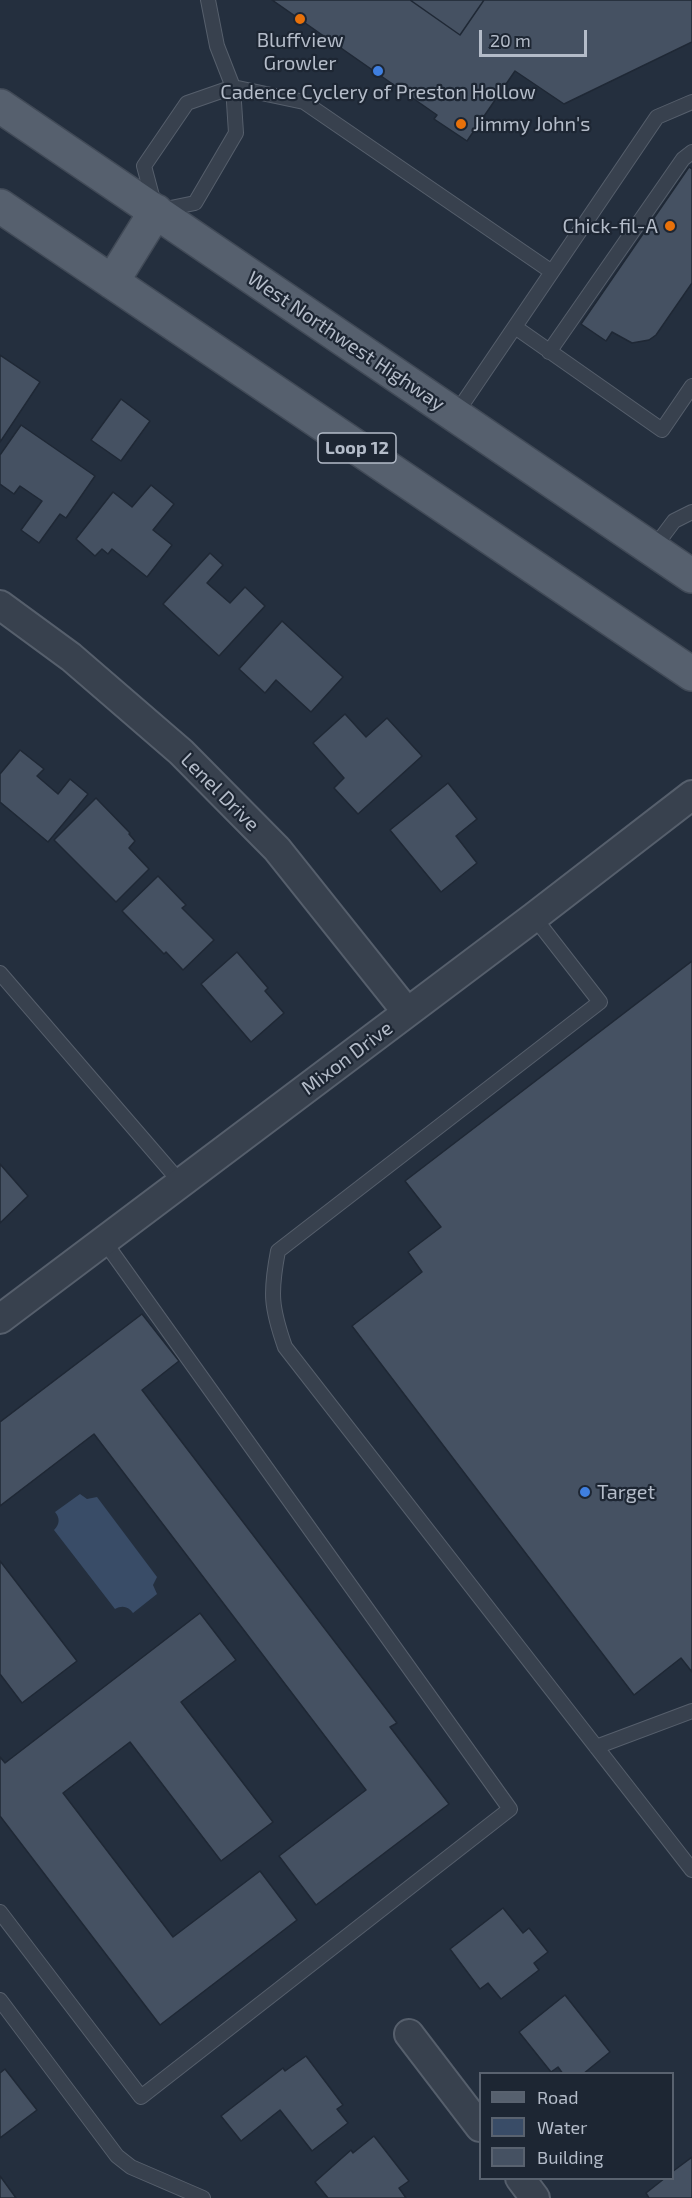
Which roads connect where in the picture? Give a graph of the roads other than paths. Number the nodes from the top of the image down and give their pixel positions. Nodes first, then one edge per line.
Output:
1 (208, 0) edge
2 (234, 87) junction
3 (692, 102) edge
4 (0, 106) edge
5 (692, 152) edge
6 (0, 206) edge
7 (156, 212) junction
8 (552, 272) junction
9 (112, 282) junction
10 (514, 327) junction
11 (549, 352) junction
12 (692, 386) edge
13 (455, 415) junction
14 (692, 512) edge
15 (653, 549) junction
16 (692, 576) edge
17 (0, 605) edge
18 (692, 674) edge
19 (692, 795) edge
20 (534, 917) junction
21 (0, 973) edge
22 (407, 1012) junction
23 (181, 1183) junction
24 (104, 1241) junction
25 (0, 1319) edge
26 (692, 1711) edge
27 (596, 1747) junction
28 (692, 1870) edge
29 (0, 1912) edge
30 (0, 2000) edge
31 (409, 2034) dead end
32 (479, 2126) edge
33 (522, 2180) edge
34 (203, 2198) edge
35 (535, 2198) edge

1 - 2 lane
2 - 7 lane
2 - 7 lane
2 - 8 lane
3 - 8 lane
4 - 7 main road, West Northwest Highway
5 - 11 lane
6 - 9 main road, Loop 12
7 - 9 main road
7 - 13 main road, West Northwest Highway
8 - 10 lane
9 - 18 main road, Loop 12
10 - 11 lane
10 - 13 lane
11 - 12 lane
13 - 15 main road, West Northwest Highway
14 - 15 lane
15 - 16 main road, West Northwest Highway
17 - 22 street, Lenel Drive
19 - 20 street, Mixon Drive
20 - 22 street, Mixon Drive
20 - 27 lane
21 - 23 lane
22 - 23 street, Mixon Drive
23 - 24 street, Mixon Drive
24 - 25 street, Mixon Drive
24 - 29 lane
26 - 27 lane
27 - 28 lane
30 - 34 lane
31 - 32 street
33 - 35 street

